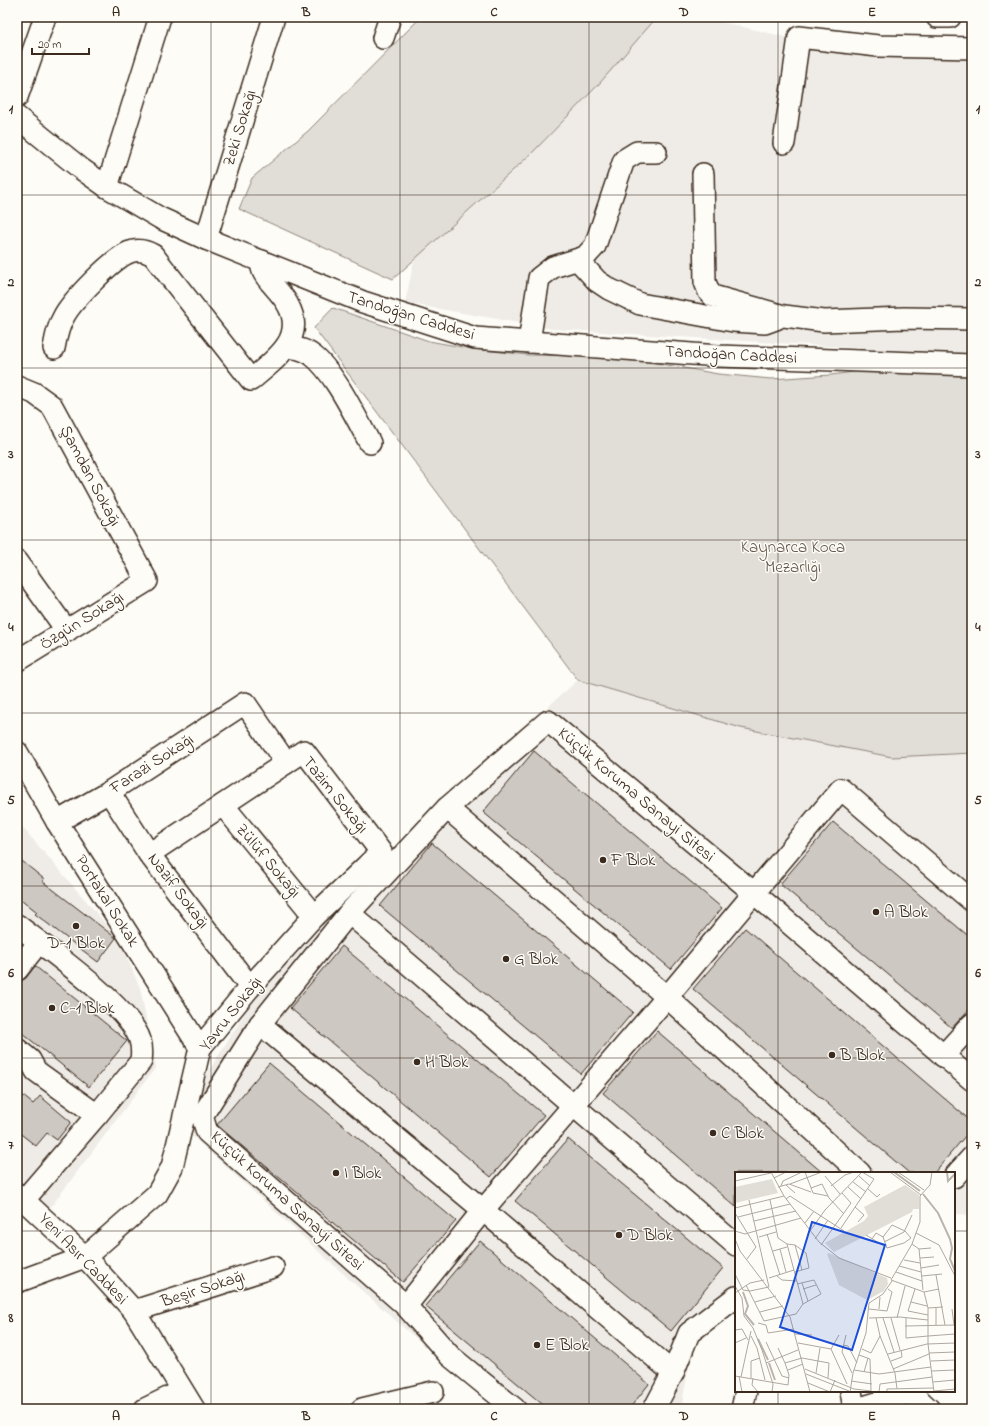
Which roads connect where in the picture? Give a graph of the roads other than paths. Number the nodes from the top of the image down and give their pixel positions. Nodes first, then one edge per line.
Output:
1 (46, 17) edge
2 (274, 17) edge
3 (390, 17) edge
4 (936, 17) edge
5 (950, 17) edge
6 (153, 19) edge
7 (383, 38) dead end
8 (972, 48) edge
9 (17, 97) edge
10 (17, 117) edge
11 (784, 143) dead end
12 (656, 152) dead end
13 (703, 174) dead end
14 (107, 187) junction
15 (206, 239) junction
16 (578, 260) junction
17 (262, 261) junction
18 (784, 316) junction
19 (972, 318) edge
20 (529, 342) junction
21 (286, 347) junction
22 (54, 348) dead end
23 (972, 365) edge
24 (17, 386) edge
25 (370, 443) dead end
26 (17, 561) edge
27 (147, 581) joint
28 (67, 631) junction
29 (17, 661) edge
30 (245, 703) joint
31 (17, 752) edge
32 (286, 763) junction
33 (26, 787) edge
34 (108, 792) junction
35 (223, 806) junction
36 (447, 808) junction
37 (57, 822) junction
38 (381, 852) joint
39 (149, 854) junction
40 (754, 893) junction
41 (972, 900) edge
42 (349, 913) junction
43 (314, 916) junction
44 (17, 925) edge
45 (39, 942) junction
46 (17, 970) edge
47 (250, 987) junction
48 (667, 997) junction
49 (260, 1024) junction
50 (972, 1024) edge
51 (200, 1048) junction
52 (17, 1049) edge
53 (943, 1056) junction
54 (26, 1069) edge
55 (972, 1080) edge
56 (573, 1106) junction
57 (97, 1115) junction
58 (972, 1157) edge
59 (859, 1172) edge
60 (955, 1176) edge
61 (20, 1197) edge
62 (483, 1210) junction
63 (735, 1244) edge
64 (85, 1257) junction
65 (273, 1267) dead end
66 (17, 1282) edge
67 (735, 1298) edge
68 (406, 1306) junction
69 (134, 1311) junction
70 (673, 1373) junction
71 (182, 1391) junction
72 (433, 1392) dead end
73 (746, 1392) edge
74 (851, 1392) edge
75 (145, 1409) edge
76 (194, 1409) edge
77 (362, 1409) edge
78 (515, 1409) edge
79 (654, 1409) edge
80 (742, 1409) edge
81 (854, 1409) edge
82 (857, 1409) edge
83 (929, 1409) edge

1 - 9 street
2 - 15 street, Zeki Sokağı
3 - 7 street
4 - 5 street
6 - 14 street
8 - 11 street
10 - 14 street, Tandoğan Caddesi
12 - 16 street
13 - 18 street
14 - 15 street, Tandoğan Caddesi
15 - 17 street, Tandoğan Caddesi
16 - 18 street
16 - 20 street
17 - 20 street, Tandoğan Caddesi
17 - 21 street
18 - 19 street
20 - 23 street, Tandoğan Caddesi
21 - 22 street
21 - 25 street
24 - 27 street, Şamdan Sokağı
26 - 28 street
27 - 28 street, Özgün Sokağı
28 - 29 street, Özgün Sokağı
30 - 32 street, Tazim Sokağı
30 - 34 street, Farazi Sokağı
31 - 33 street, Portakal Sokak
32 - 35 street
32 - 38 street, Tazim Sokağı
33 - 37 street, Portakal Sokak
34 - 37 street, Farazi Sokağı
34 - 39 street, Nazif Sokağı
35 - 39 street
35 - 43 street, Zülüf Sokağı
36 - 40 street, Küçük Koruma Sanayi Sitesi
36 - 42 street, Küçük Koruma Sanayi Sitesi
36 - 48 street
37 - 51 street, Portakal Sokak
38 - 43 street, Yavru Sokağı
39 - 47 street, Nazif Sokağı
40 - 41 street
40 - 48 street
40 - 53 street, Küçük Koruma Sanayi Sitesi
42 - 49 street, Küçük Koruma Sanayi Sitesi
42 - 56 street
43 - 47 street, Yavru Sokağı
44 - 45 street
45 - 46 street
45 - 57 street
47 - 51 street, Yavru Sokağı
48 - 56 street
48 - 59 street
49 - 62 street
49 - 68 street, Küçük Koruma Sanayi Sitesi
50 - 53 street
51 - 64 street, Yavru Sokağı
52 - 54 street
53 - 55 street, Küçük Koruma Sanayi Sitesi
54 - 57 street
56 - 62 street
56 - 63 street
57 - 61 street
58 - 60 street
61 - 64 street, Yeni Asır Caddesi
62 - 68 street
62 - 70 street
64 - 66 street
64 - 69 street, Yeni Asır Caddesi
65 - 69 street, Beşir Sokağı
67 - 70 street
68 - 78 street, Küçük Koruma Sanayi Sitesi
69 - 71 street, Yeni Asır Caddesi
70 - 79 street
71 - 75 street
71 - 76 street, Yeni Asır Caddesi
72 - 77 street
73 - 80 street
74 - 81 street
82 - 83 street

